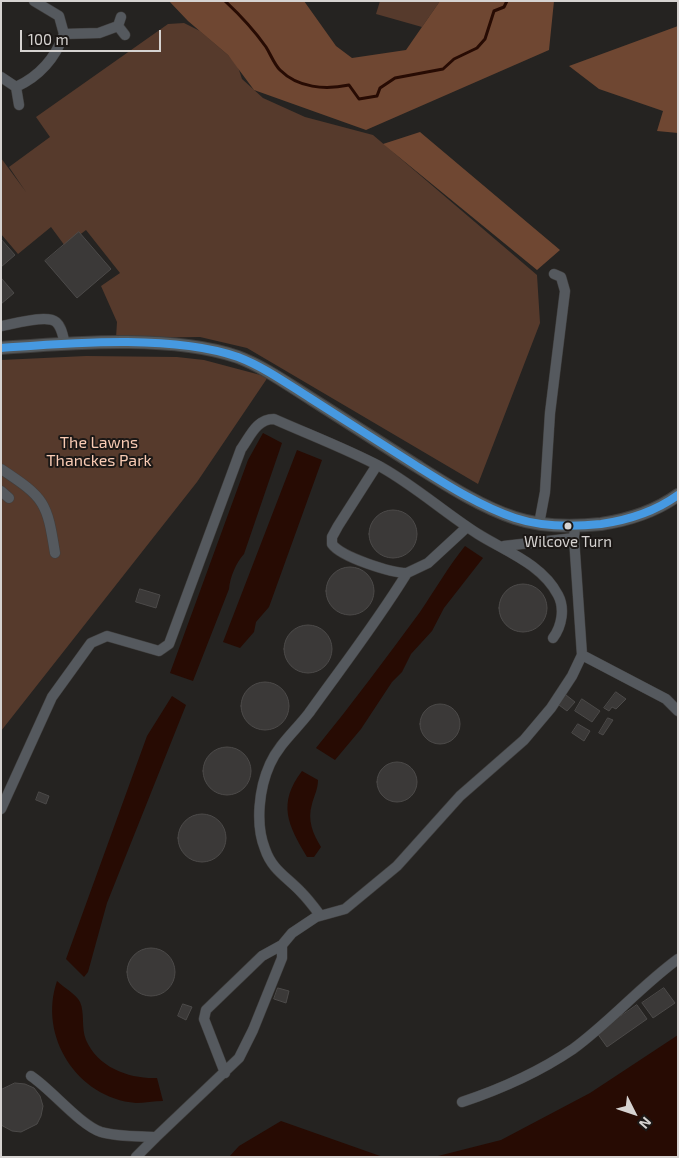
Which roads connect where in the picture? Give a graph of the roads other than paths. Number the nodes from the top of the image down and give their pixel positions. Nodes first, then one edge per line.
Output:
1 (38, 2) edge
2 (121, 26) dead end
3 (64, 34) junction
4 (1, 77) edge
5 (16, 87) junction
6 (19, 106) dead end
7 (554, 274) dead end
8 (1, 326) edge
9 (65, 344) junction
10 (1, 348) edge
11 (377, 465) junction
12 (1, 469) edge
13 (678, 495) edge
14 (540, 524) junction
15 (467, 527) junction
16 (574, 532) junction
17 (504, 546) junction
18 (55, 553) dead end
19 (407, 573) junction
20 (553, 638) dead end
21 (582, 656) junction
22 (678, 711) edge
23 (1, 809) edge
24 (320, 916) junction
25 (282, 945) junction
26 (678, 959) edge
27 (225, 1073) junction
28 (31, 1076) dead end
29 (462, 1102) dead end
30 (156, 1137) junction
31 (136, 1157) edge

1 - 3 street
2 - 3 street
3 - 5 street
4 - 5 street
5 - 6 street
7 - 14 street
8 - 9 street
9 - 10 main road
9 - 14 main road
11 - 15 street
11 - 19 street
11 - 23 street
12 - 18 street
13 - 16 main road
14 - 16 main road
15 - 17 street
15 - 19 street
16 - 17 street
16 - 21 street
17 - 20 street
19 - 24 street
21 - 22 street
21 - 24 street
24 - 25 street
25 - 27 street
25 - 27 street
26 - 29 street
27 - 30 street
28 - 30 street
30 - 31 street

